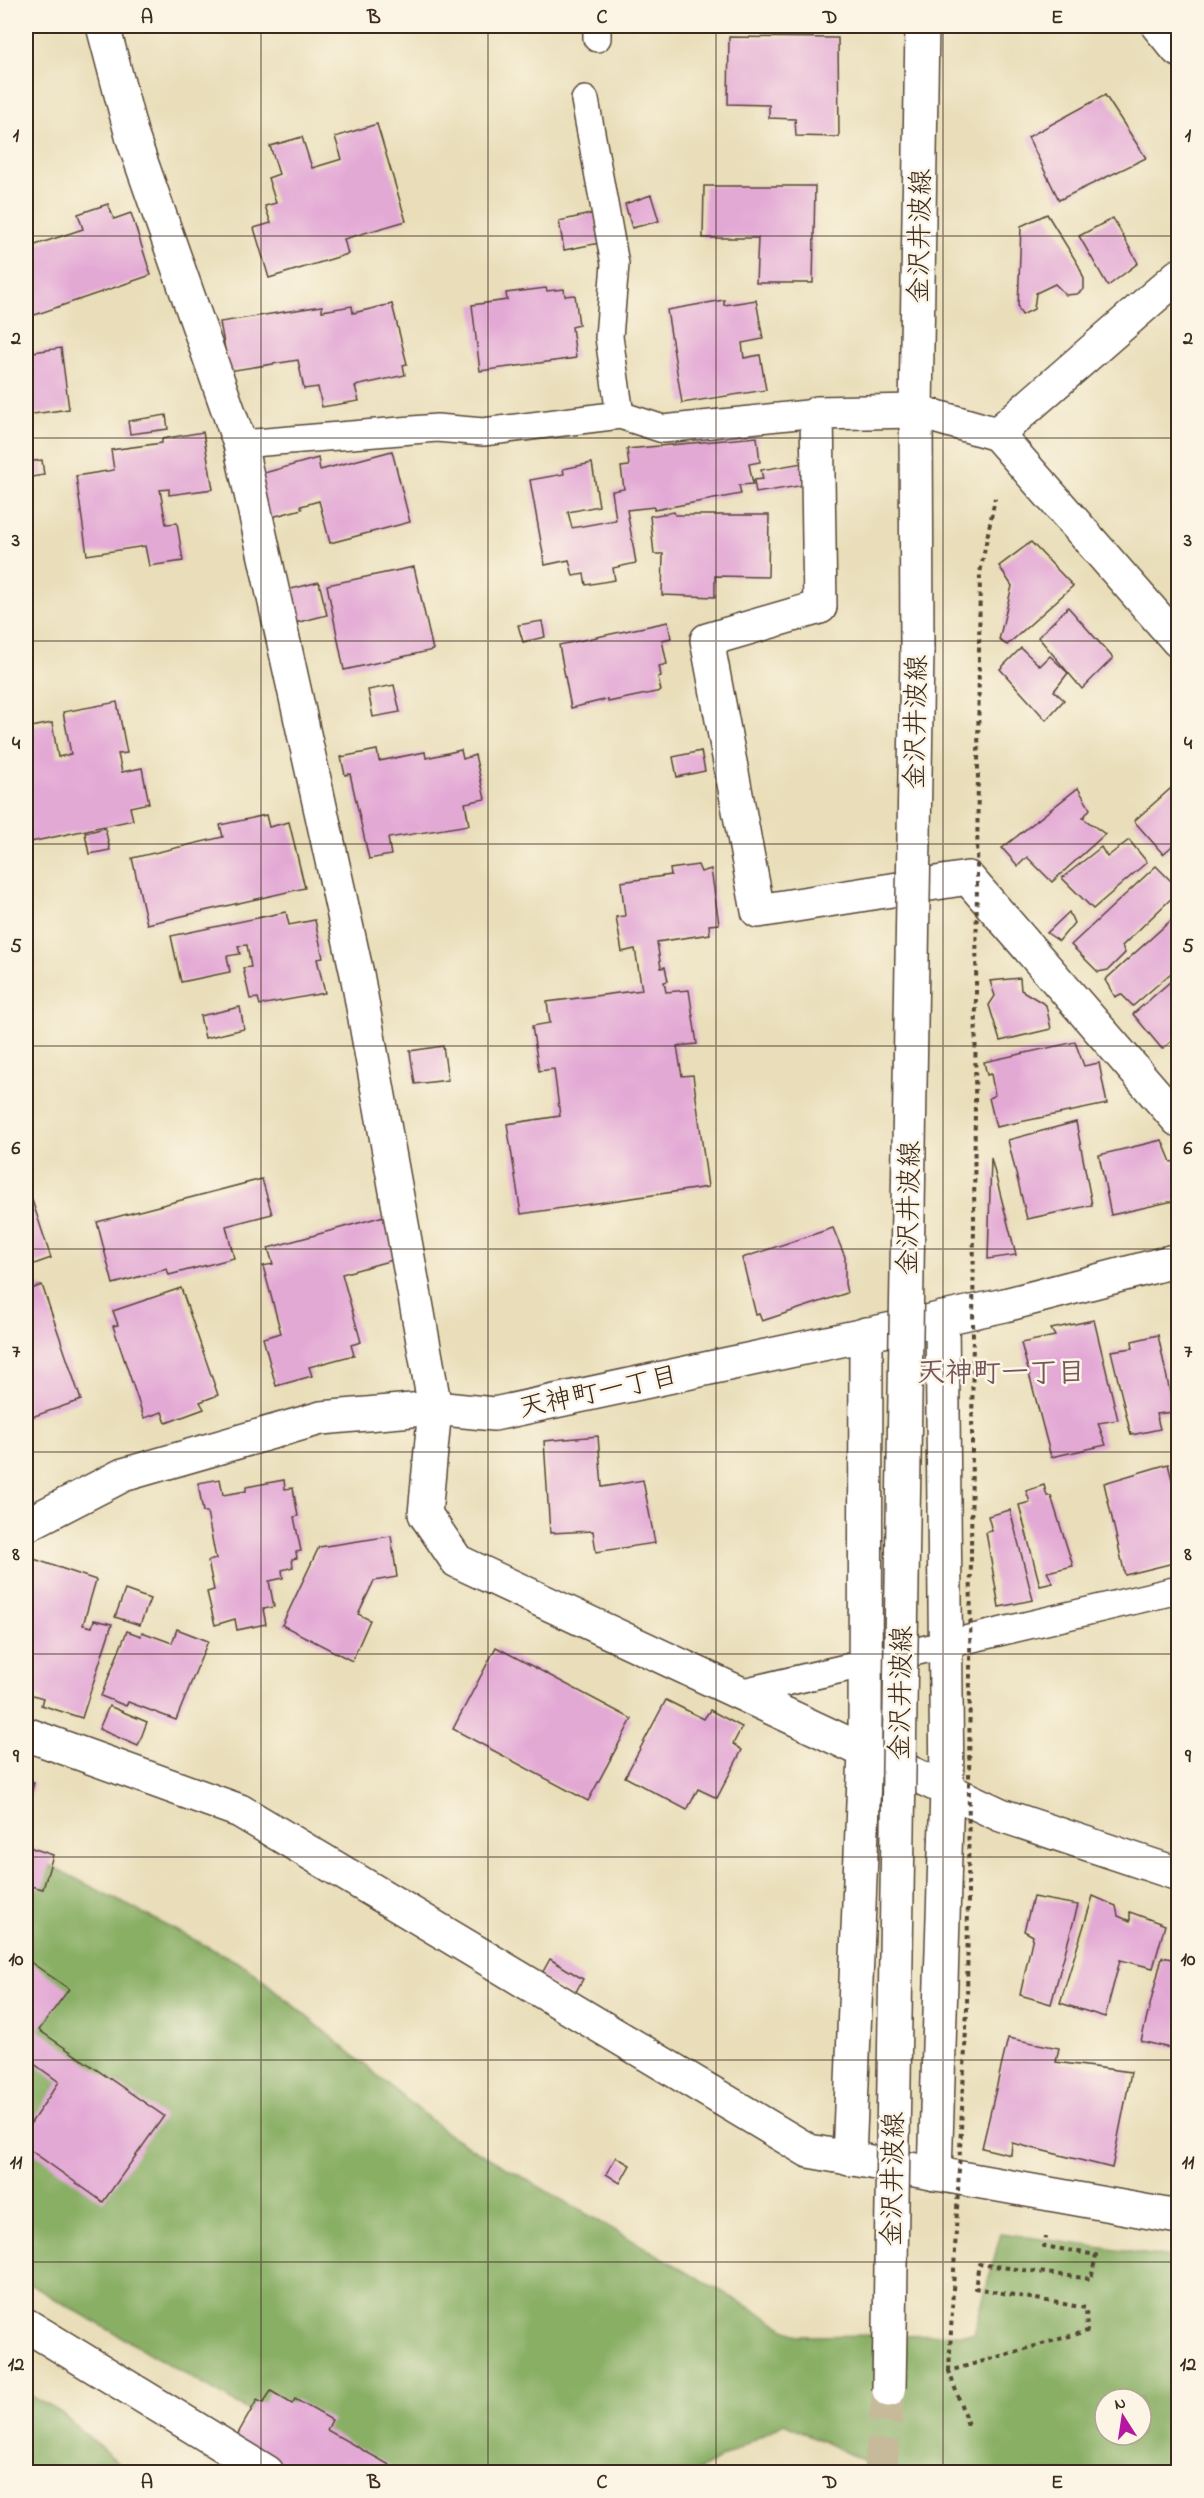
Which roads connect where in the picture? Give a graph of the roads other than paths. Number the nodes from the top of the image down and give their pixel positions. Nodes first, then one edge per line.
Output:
1 (103, 26) edge
2 (922, 26) edge
3 (1158, 26) edge
4 (1179, 50) edge
5 (585, 100) dead end
6 (1179, 276) edge
7 (916, 411) junction
8 (817, 413) junction
9 (620, 414) junction
10 (997, 434) junction
11 (240, 444) junction
12 (1179, 641) edge
13 (1179, 1120) edge
14 (1179, 1260) edge
15 (942, 1318) junction
16 (866, 1334) junction
17 (435, 1408) junction
18 (26, 1525) edge
19 (1179, 1590) edge
20 (946, 1644) junction
21 (866, 1663) junction
22 (739, 1693) junction
23 (26, 1734) edge
24 (865, 1752) junction
25 (947, 1790) junction
26 (1179, 1874) edge
27 (849, 2159) junction
28 (935, 2174) junction
29 (1179, 2217) edge
30 (26, 2325) edge
31 (889, 2390) tunnel mouth
32 (267, 2472) edge

1 - 11 street
2 - 7 street, 金沢井波線
3 - 4 street
5 - 9 lane
6 - 10 street
7 - 8 street
7 - 10 street
7 - 31 street, 金沢井波線, bridge
8 - 9 lane
8 - 13 street
9 - 11 lane
10 - 12 street
11 - 17 street
14 - 15 street, 天神町一丁目
15 - 16 street, 天神町一丁目
15 - 20 street
16 - 17 street, 天神町一丁目
16 - 21 street
17 - 18 street, 天神町一丁目
17 - 22 street
19 - 20 lane
20 - 21 lane
20 - 25 street
21 - 22 lane
21 - 24 street
22 - 24 street
23 - 27 street
24 - 25 street
24 - 27 street
25 - 26 street
25 - 28 street
27 - 28 street
28 - 29 street
30 - 32 street

